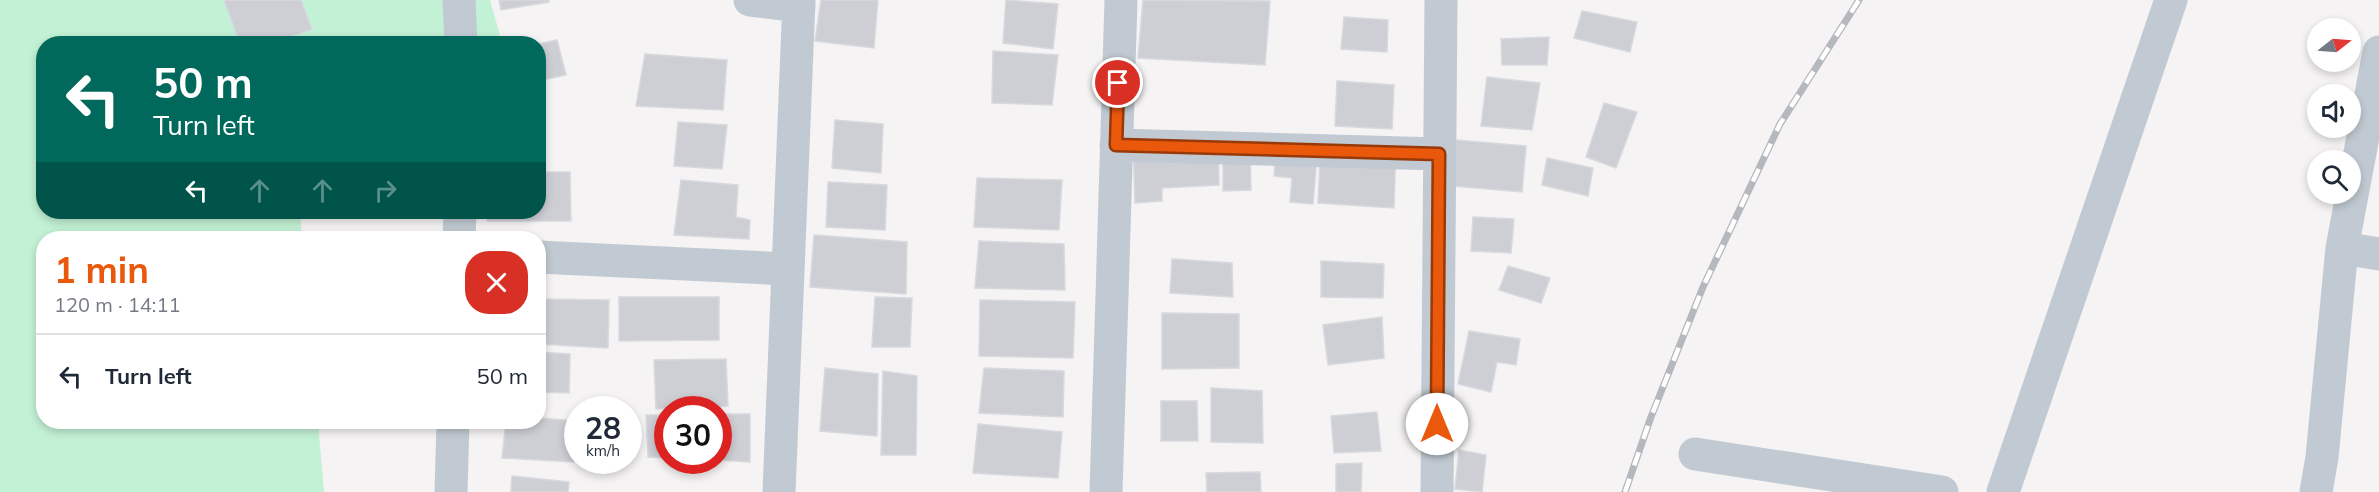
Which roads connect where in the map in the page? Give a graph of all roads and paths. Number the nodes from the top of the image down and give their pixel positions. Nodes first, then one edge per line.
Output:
1 (459, 0) edge
2 (750, 0) edge
3 (1121, 0) edge
4 (1440, 0) edge
5 (2171, 0) edge
6 (799, 3) edge
7 (461, 36) edge
8 (2379, 52) edge
9 (1116, 145) junction
10 (1439, 154) junction
11 (2342, 248) junction
12 (2379, 254) edge
13 (546, 256) edge
14 (788, 268) junction
15 (453, 429) edge
16 (1695, 454) dead end
17 (451, 492) edge
18 (779, 492) edge
19 (1106, 492) edge
20 (1437, 492) edge
21 (1942, 492) edge
22 (2003, 492) edge
23 (2316, 492) edge

1 - 7 street
2 - 6 street
3 - 9 street
4 - 10 street
5 - 22 street
6 - 14 street
8 - 11 street
9 - 10 street
9 - 19 street
10 - 20 street
11 - 12 street
11 - 23 street
13 - 14 street
14 - 18 street
15 - 17 street
16 - 21 street

